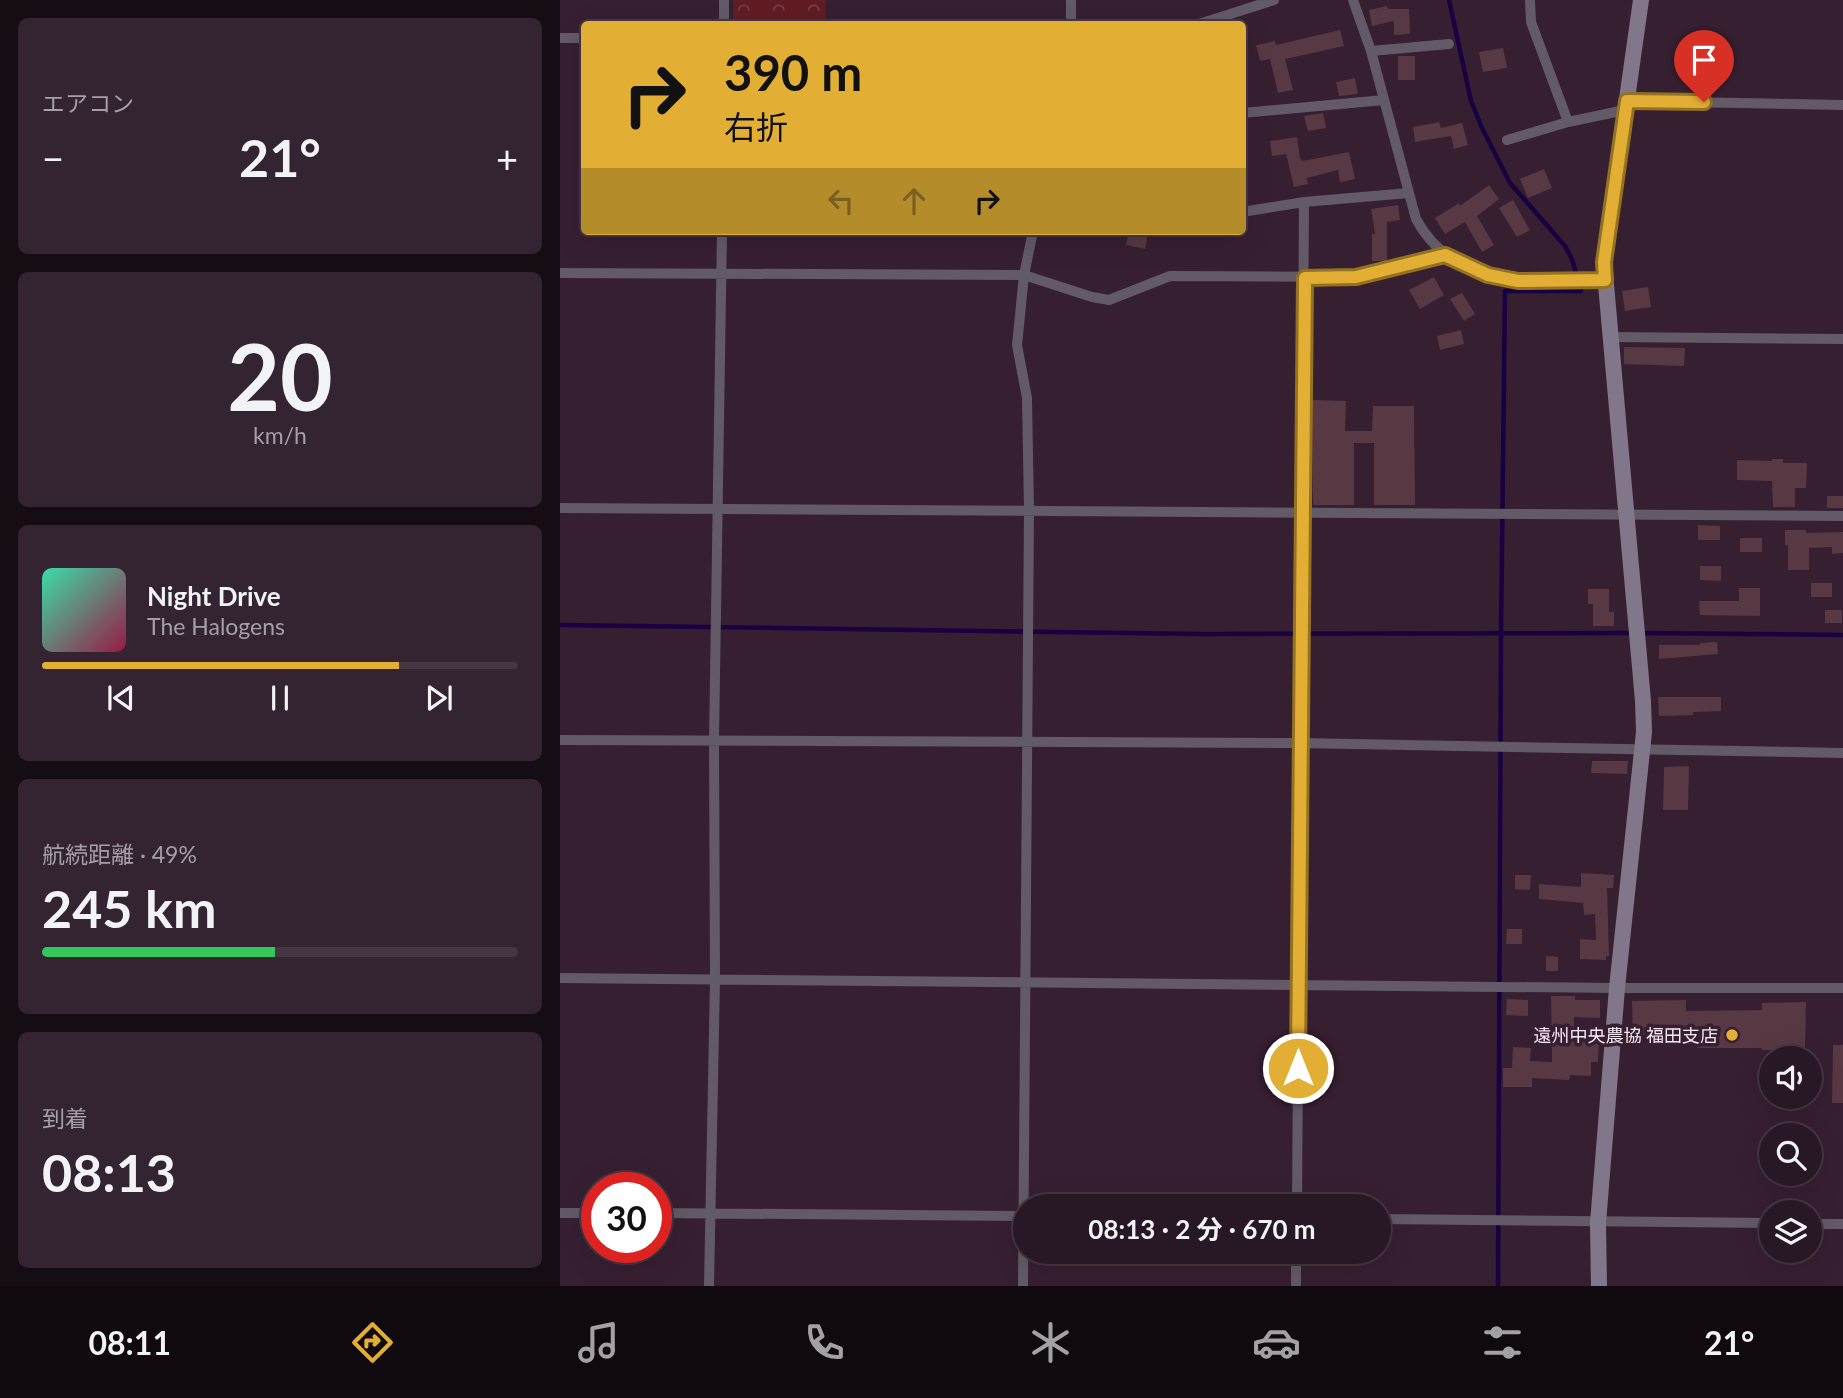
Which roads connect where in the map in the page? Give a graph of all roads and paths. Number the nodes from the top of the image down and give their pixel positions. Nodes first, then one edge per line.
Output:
1 (724, 0) edge
2 (1071, 0) edge
3 (1274, 0) edge
4 (1353, 0) edge
5 (1530, 0) edge
6 (1641, 0) edge
7 (724, 21) edge
8 (1071, 21) edge
9 (1208, 21) edge
10 (560, 38) edge
11 (581, 38) edge
12 (1449, 44) dead end
13 (1371, 51) junction
14 (1384, 100) junction
15 (1843, 105) edge
16 (1626, 106) junction
17 (1246, 113) edge
18 (1568, 122) junction
19 (1507, 140) dead end
20 (1409, 193) junction
21 (1304, 202) junction
22 (1246, 211) edge
23 (722, 235) edge
24 (1032, 235) edge
25 (1445, 255) junction
26 (560, 273) edge
27 (722, 275) junction
28 (1024, 275) junction
29 (1305, 278) junction
30 (1605, 280) junction
31 (1610, 337) junction
32 (1843, 339) edge
33 (560, 508) edge
34 (720, 508) junction
35 (1029, 510) junction
36 (1303, 513) junction
37 (1627, 516) junction
38 (1843, 516) edge
39 (560, 740) edge
40 (714, 740) junction
41 (1027, 740) junction
42 (1299, 743) junction
43 (1642, 750) junction
44 (1843, 753) edge
45 (560, 978) edge
46 (715, 979) junction
47 (1026, 982) junction
48 (1298, 985) junction
49 (1617, 988) junction
50 (1843, 988) edge
51 (1025, 1194) edge
52 (1297, 1194) edge
53 (560, 1213) edge
54 (581, 1213) edge
55 (672, 1213) edge
56 (710, 1213) junction
57 (1013, 1216) edge
58 (1391, 1219) edge
59 (1598, 1223) junction
60 (1759, 1223) edge
61 (1822, 1224) edge
62 (1843, 1224) edge
63 (1024, 1264) edge
64 (1296, 1264) edge
65 (709, 1286) edge
66 (1023, 1286) edge
67 (1296, 1286) edge
68 (1599, 1286) edge

1 - 7 street
2 - 8 street
3 - 9 street
4 - 13 street
5 - 18 street
6 - 16 street
10 - 11 street
12 - 13 street
13 - 14 street
14 - 17 street
14 - 20 street
15 - 16 street
16 - 18 street
16 - 30 street
18 - 19 street
20 - 21 street
20 - 25 street
21 - 22 street
21 - 29 street
23 - 27 street
24 - 28 street
25 - 29 street
25 - 30 street
26 - 27 street
27 - 28 street
27 - 34 street
28 - 29 street
28 - 35 street
29 - 36 street
30 - 31 street
31 - 32 street
31 - 37 street
33 - 34 street
34 - 35 street
34 - 40 street
35 - 36 street
35 - 41 street
36 - 37 street
36 - 42 street
37 - 38 street
37 - 43 street
39 - 40 street
40 - 41 street
40 - 46 street
41 - 42 street
41 - 47 street
42 - 43 street
42 - 48 street
43 - 44 street
43 - 49 street
45 - 46 street
46 - 47 street
46 - 56 street
47 - 48 street
47 - 51 street
48 - 49 street
48 - 52 street
49 - 50 street
49 - 59 street
53 - 54 street
55 - 56 street
56 - 57 street
56 - 65 street
58 - 59 street
59 - 60 street
59 - 68 street
61 - 62 street
63 - 66 street
64 - 67 street

